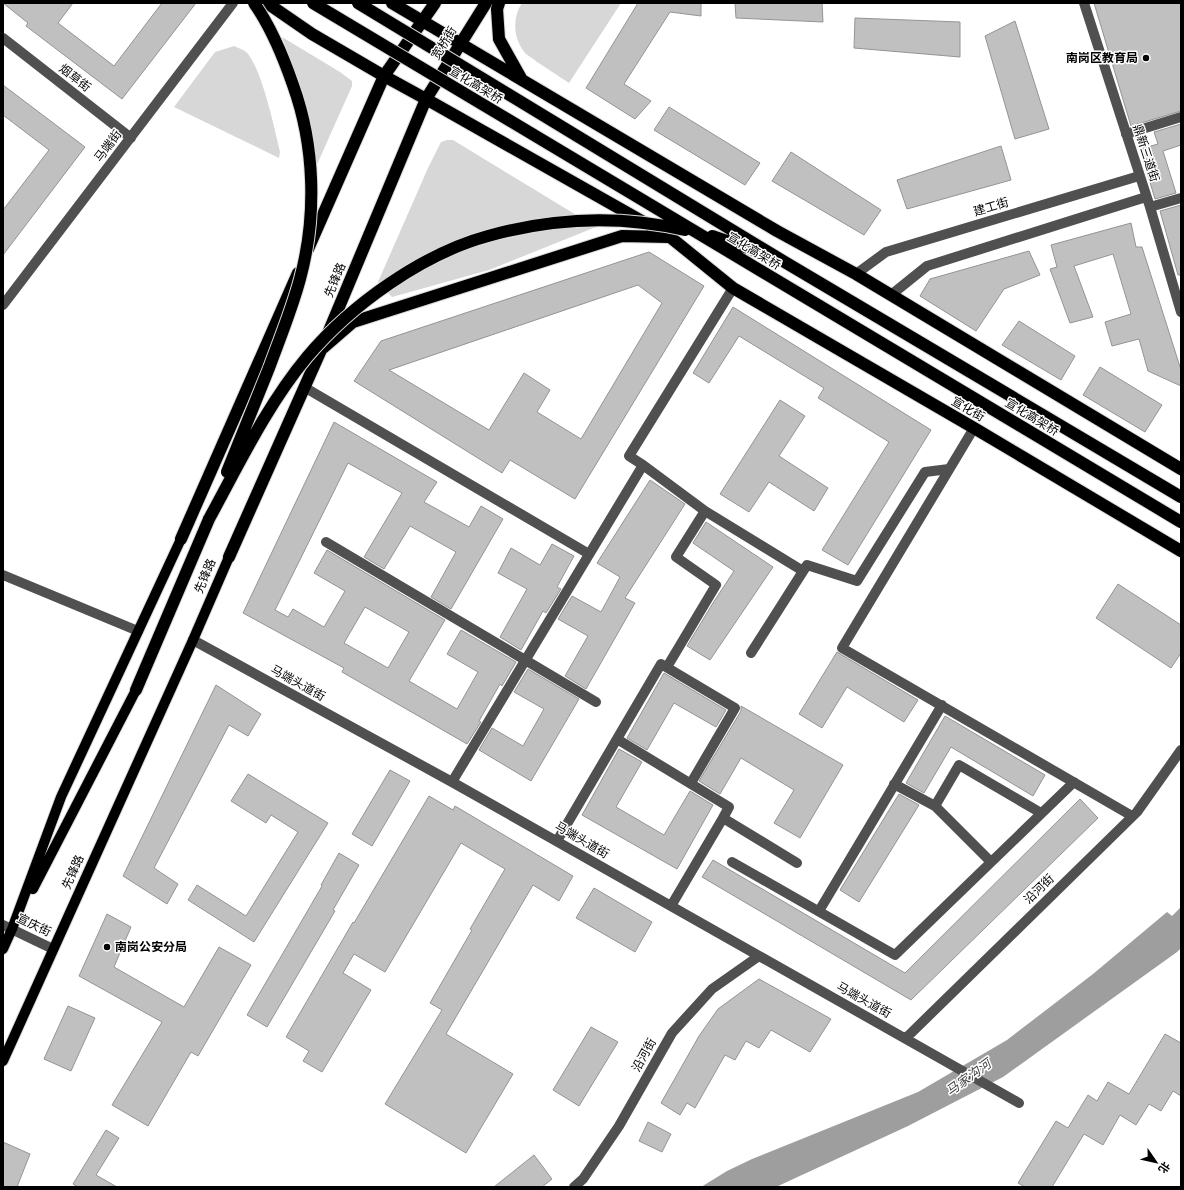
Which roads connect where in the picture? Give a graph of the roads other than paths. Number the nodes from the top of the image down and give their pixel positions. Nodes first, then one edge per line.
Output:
1 (233, 3) edge
2 (254, 3) edge
3 (267, 3) edge
4 (313, 3) edge
5 (358, 3) edge
6 (392, 3) edge
7 (435, 3) edge
8 (486, 3) edge
9 (499, 3) edge
10 (1084, 3) edge
11 (422, 21) junction
12 (3, 38) edge
13 (460, 44) junction
14 (384, 76) junction
15 (522, 81) junction
16 (426, 99) junction
17 (1181, 117) edge
18 (1126, 134) junction
19 (130, 138) junction
20 (1139, 176) junction
21 (1146, 197) junction
22 (1181, 198) edge
23 (1150, 208) junction
24 (670, 237) junction
25 (778, 258) junction
26 (856, 274) junction
27 (736, 291) junction
28 (891, 295) junction
29 (4, 303) edge
30 (1180, 307) edge
31 (321, 350) junction
32 (304, 387) junction
33 (974, 428) junction
34 (643, 465) junction
35 (949, 469) junction
36 (1181, 469) edge
37 (1181, 497) edge
38 (705, 511) junction
39 (209, 519) junction
40 (1181, 522) edge
41 (180, 539) joint
42 (326, 542) dead end
43 (1181, 551) edge
44 (589, 554) junction
45 (229, 557) joint
46 (803, 571) junction
47 (3, 575) edge
48 (138, 631) junction
49 (193, 640) junction
50 (751, 653) dead end
51 (525, 661) junction
52 (667, 668) junction
53 (136, 690) joint
54 (596, 702) dead end
55 (942, 705) junction
56 (617, 739) junction
57 (1181, 750) edge
58 (452, 782) junction
59 (1074, 782) junction
60 (691, 783) junction
61 (894, 784) junction
62 (935, 806) junction
63 (1041, 813) junction
64 (1132, 816) junction
65 (722, 818) junction
66 (558, 842) junction
67 (732, 862) dead end
68 (991, 862) junction
69 (797, 863) dead end
70 (671, 906) junction
71 (818, 910) junction
72 (8, 927) edge
73 (3, 949) edge
74 (53, 949) junction
75 (759, 956) junction
76 (906, 1038) junction
77 (3, 1061) edge
78 (1019, 1102) dead end
79 (574, 1187) edge

1 - 19 street, 马端街
2 - 39 highway, bridge
3 - 14 highway, 宣化街
4 - 40 highway, 宣化高架桥, bridge
5 - 25 highway, 宣化高架桥, bridge
6 - 11 highway
7 - 11 highway
8 - 13 highway, 宽桥街
9 - 15 highway
10 - 18 street, 鼎新三道街
11 - 13 highway
11 - 14 highway
12 - 19 street, 烟草街
13 - 15 highway
13 - 16 highway, 宽桥街
14 - 16 highway, 宣化街
14 - 41 highway
15 - 26 highway
16 - 24 highway, 宣化街
16 - 31 highway, 先锋路
17 - 18 street
18 - 20 street, 鼎新三道街
19 - 29 street, 马端街
20 - 21 street, 鼎新三道街
20 - 26 street, 建工街
21 - 23 street, 鼎新三道街
21 - 28 street
22 - 23 street
23 - 30 street, 鼎新三道街
24 - 27 highway, 宣化街
24 - 31 highway
25 - 37 highway, 宣化高架桥, bridge
25 - 39 highway, bridge
26 - 28 highway
27 - 33 highway, 宣化街
27 - 34 street
28 - 36 highway
31 - 32 highway, 先锋路
32 - 44 street
32 - 45 highway, 先锋路
33 - 35 street
33 - 43 highway, 宣化街
34 - 38 street
34 - 44 street
35 - 46 street
35 - 55 street
38 - 46 street
38 - 52 street
39 - 53 highway
41 - 48 main road
42 - 51 street
44 - 51 street
45 - 49 main road, 先锋路
46 - 50 street
47 - 48 street
48 - 72 main road
49 - 58 street, 马端头道街
49 - 74 main road, 先锋路
51 - 54 street
51 - 58 street
52 - 56 street
52 - 60 street
53 - 72 main road
55 - 59 street
55 - 61 street
56 - 60 street
56 - 66 street
57 - 64 street, 沿河街
58 - 66 street, 马端头道街
59 - 63 street
59 - 64 street
60 - 65 street
61 - 62 street
61 - 71 street
62 - 63 street
62 - 68 street
63 - 68 street
64 - 76 street, 沿河街
65 - 69 street
65 - 70 street
66 - 70 street, 马端头道街
67 - 71 street
68 - 71 street
70 - 75 street, 马端头道街
72 - 73 main road
72 - 74 street, 宣庆街
74 - 77 main road, 先锋路
75 - 76 street, 马端头道街
75 - 79 street, 沿河街
76 - 78 street, 马端头道街

